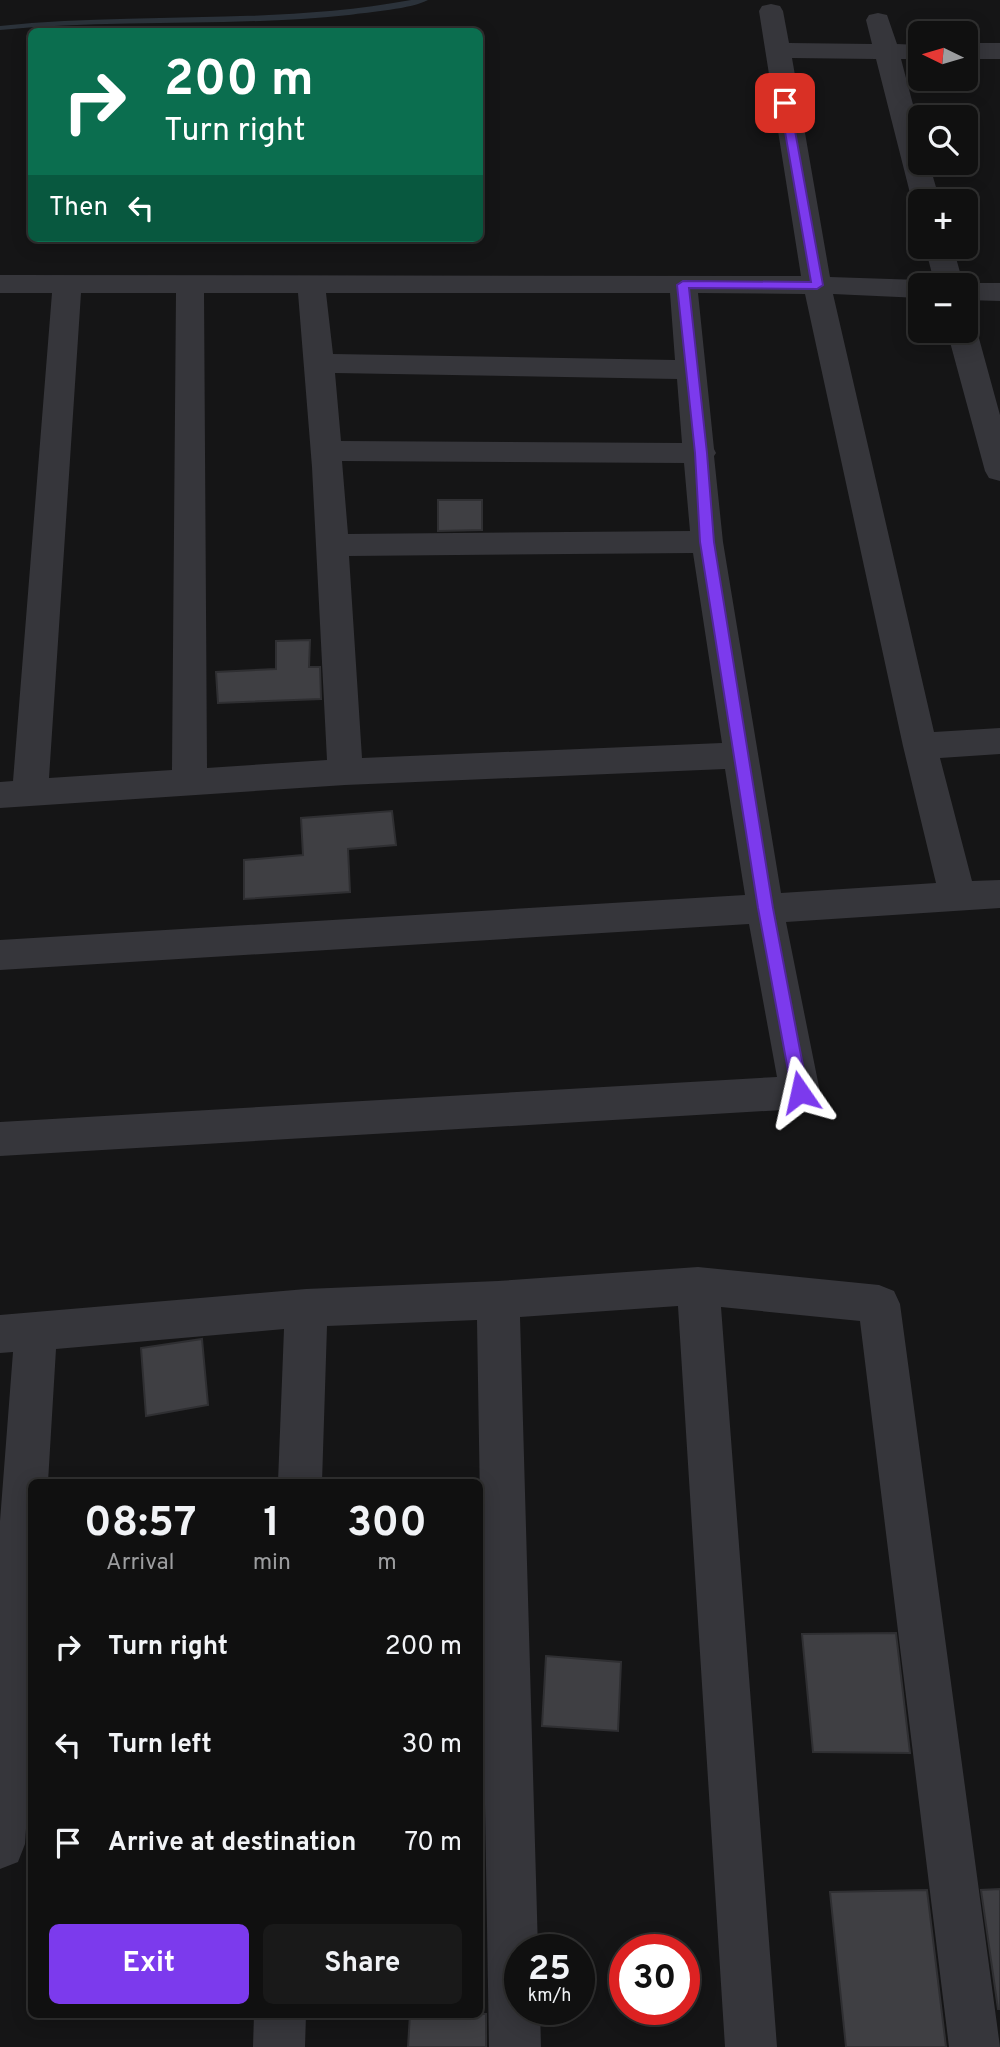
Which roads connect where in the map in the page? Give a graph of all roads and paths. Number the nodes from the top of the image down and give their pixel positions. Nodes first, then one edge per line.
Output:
1 (771, 10) dead end
2 (878, 20) dead end
3 (998, 43) edge
4 (978, 48) edge
5 (776, 50) junction
6 (908, 51) edge
7 (886, 52) junction
8 (923, 189) edge
9 (0, 284) edge
10 (190, 284) junction
11 (311, 284) junction
12 (66, 285) junction
13 (683, 285) junction
14 (817, 285) junction
15 (908, 289) edge
16 (978, 291) edge
17 (1000, 292) edge
18 (965, 343) edge
19 (320, 363) junction
20 (690, 370) junction
21 (325, 451) junction
22 (701, 453) junction
23 (1000, 471) edge
24 (707, 542) junction
25 (333, 545) junction
26 (1000, 741) edge
27 (920, 746) junction
28 (742, 755) junction
29 (345, 772) junction
30 (189, 784) junction
31 (15, 794) edge
32 (1000, 894) edge
33 (958, 897) junction
34 (765, 908) junction
35 (0, 955) edge
36 (0, 1139) edge
37 (698, 1286) junction
38 (498, 1300) junction
39 (306, 1308) junction
40 (18, 1332) edge
41 (300, 1479) edge
42 (0, 1844) edge
43 (280, 2018) edge
44 (279, 2047) edge
45 (515, 2047) edge
46 (751, 2047) edge
47 (975, 2047) edge

1 - 5 street
2 - 7 street
3 - 4 street
5 - 7 street
5 - 14 street
6 - 7 street
7 - 8 street
9 - 12 street
10 - 11 street
10 - 12 street
10 - 30 street
11 - 13 street
11 - 19 street
12 - 31 street
13 - 14 street
13 - 20 street
14 - 15 street
14 - 27 street
16 - 17 street
18 - 23 street
19 - 20 street
19 - 21 street
20 - 22 street
21 - 22 street
21 - 25 street
22 - 24 street
24 - 25 street
24 - 28 street
25 - 29 street
26 - 27 street
27 - 33 street
28 - 29 street
28 - 34 street
29 - 30 street
30 - 31 street
32 - 33 street
33 - 34 street
34 - 35 street
34 - 36 street
37 - 38 street
37 - 46 street
37 - 47 street
38 - 39 street
38 - 45 street
39 - 40 street
39 - 41 street
40 - 42 street
43 - 44 street

